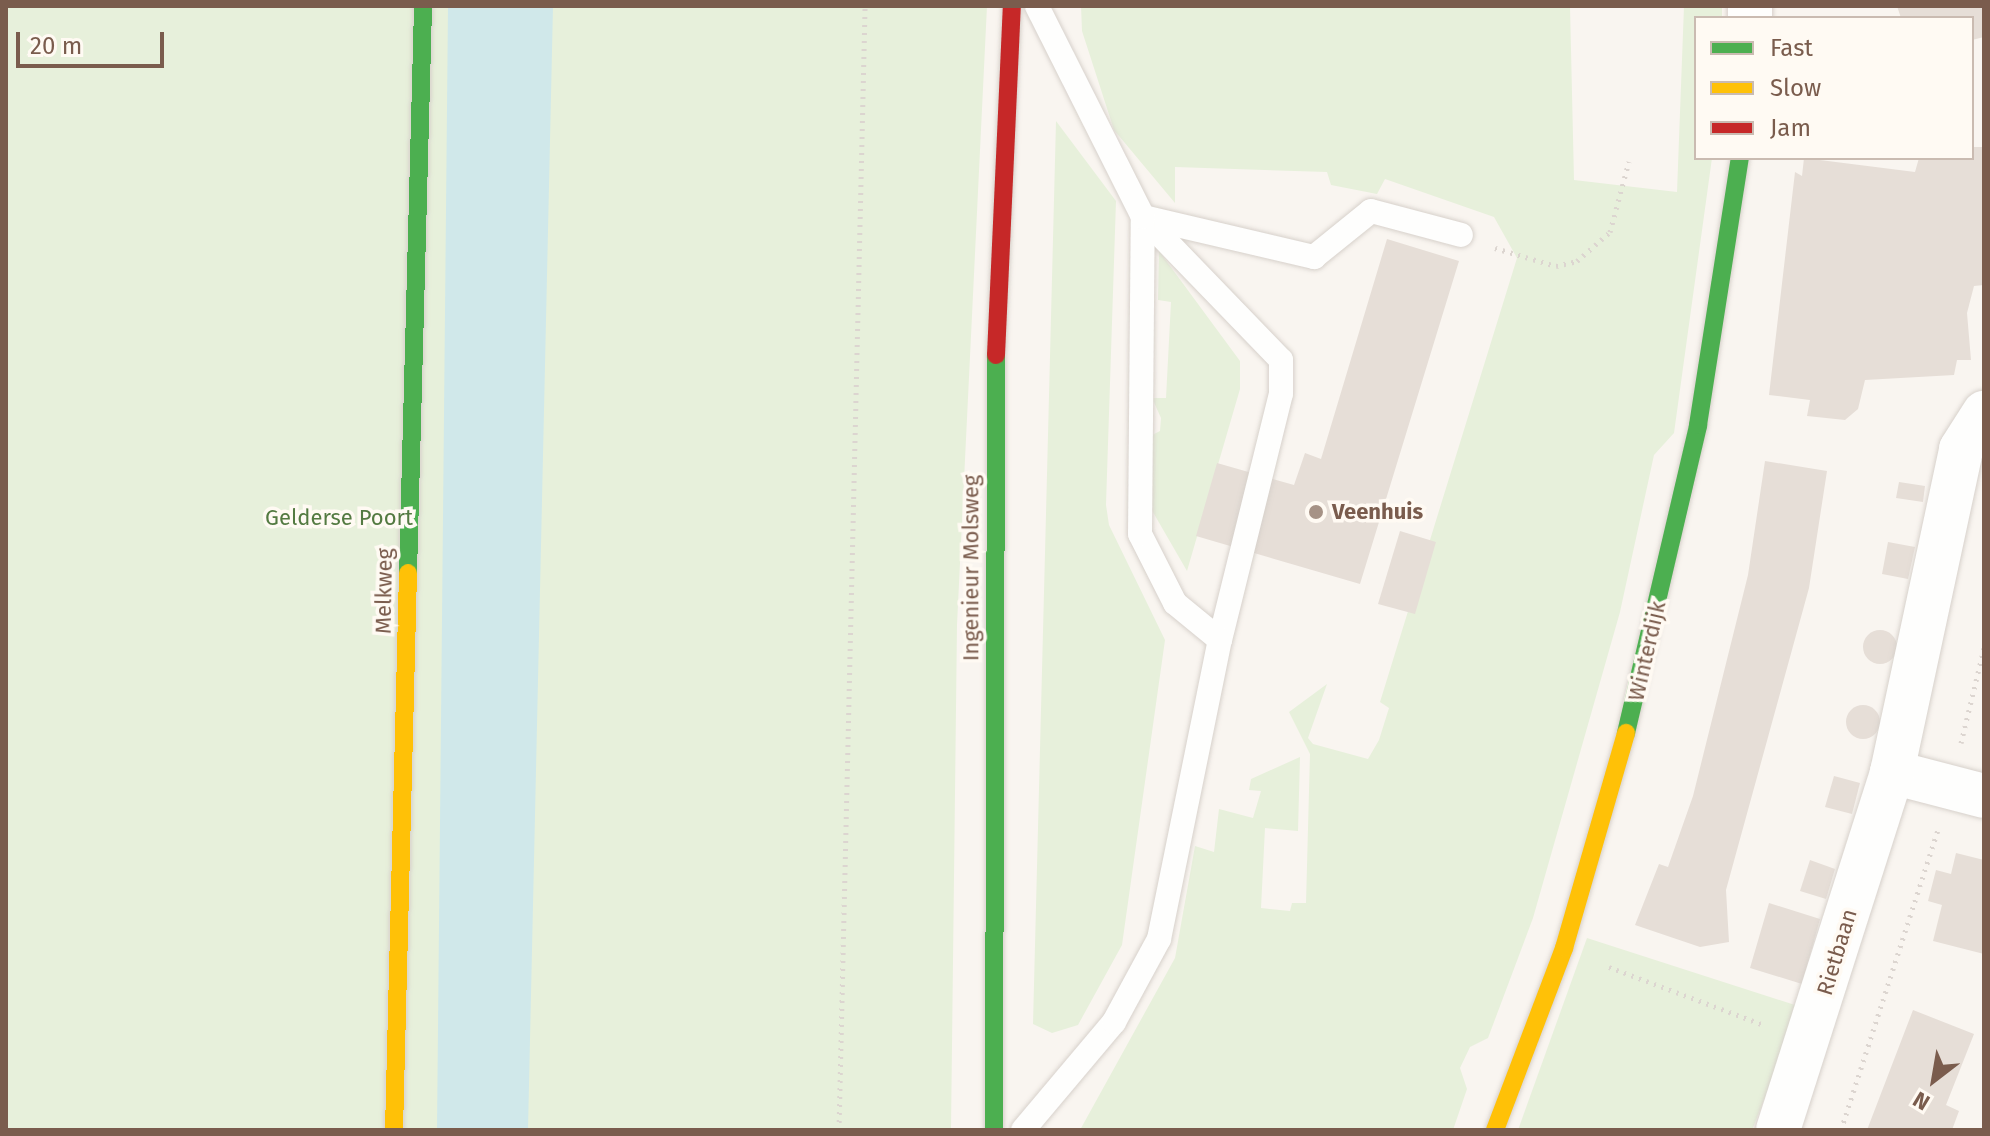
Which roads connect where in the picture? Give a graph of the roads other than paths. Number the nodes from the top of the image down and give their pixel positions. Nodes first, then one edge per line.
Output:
1 (423, 6) edge
2 (1012, 6) edge
3 (1037, 6) edge
4 (1740, 160) edge
5 (1143, 217) junction
6 (1461, 235) road end
7 (1984, 413) edge
8 (1220, 640) junction
9 (1892, 772) junction
10 (1967, 791) edge
11 (394, 1130) edge
12 (994, 1130) edge
13 (1023, 1130) edge
14 (1495, 1130) edge
15 (1778, 1130) edge

1 - 11 street, Melkweg
2 - 12 street, Ingenieur Molsweg
3 - 5 lane
4 - 14 street, Winterdijk
5 - 6 lane
5 - 8 lane
5 - 8 lane
7 - 9 street, Rietbaan
8 - 13 lane
9 - 10 street
9 - 15 street, Rietbaan

